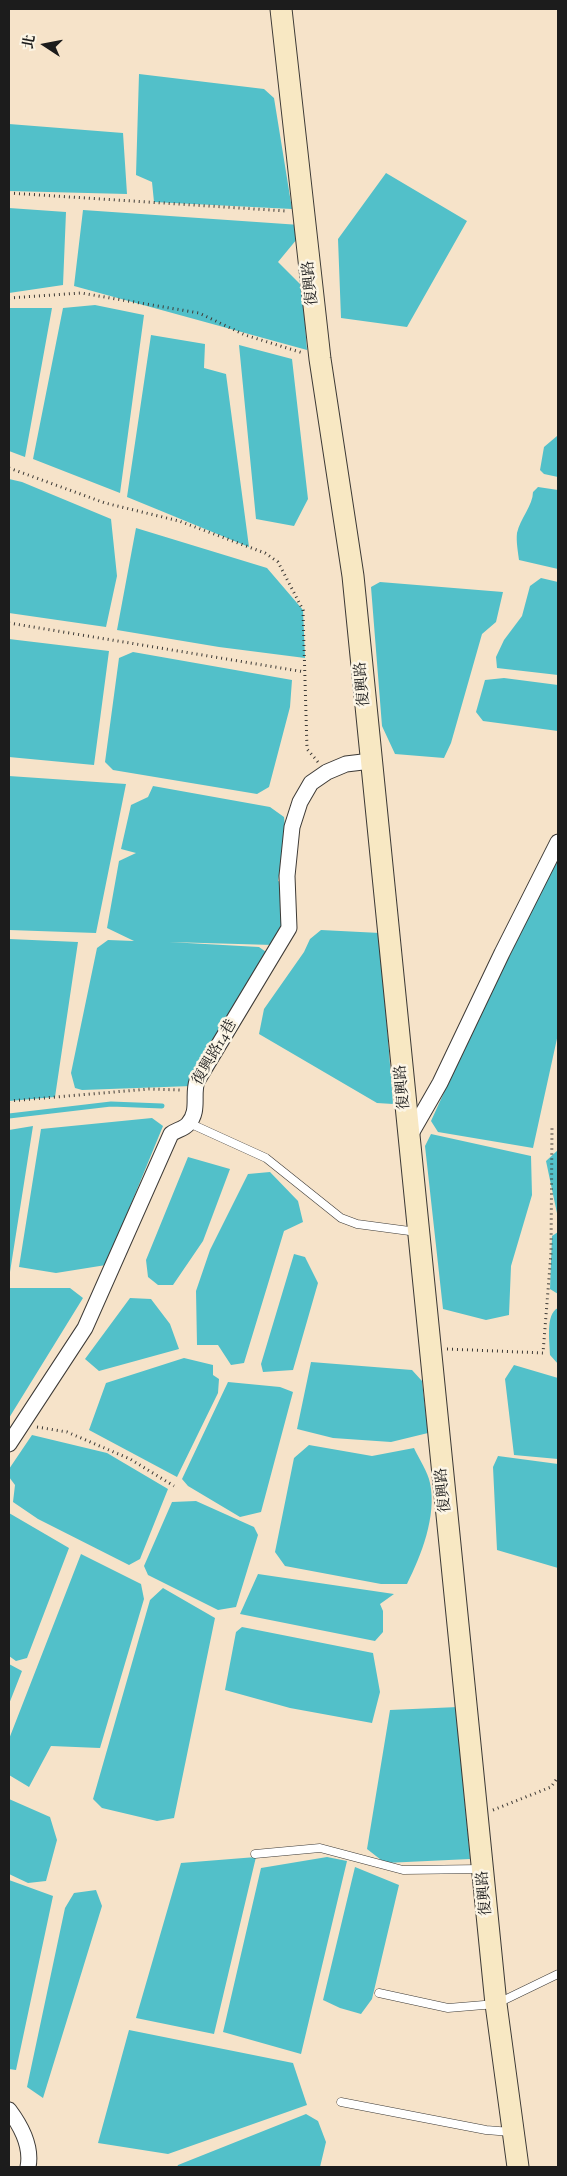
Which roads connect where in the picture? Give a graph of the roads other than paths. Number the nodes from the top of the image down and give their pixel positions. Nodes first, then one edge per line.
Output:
1 (281, 9) edge
2 (371, 761) junction
3 (558, 842) edge
4 (189, 1123) junction
5 (409, 1138) junction
6 (417, 1232) junction
7 (9, 1444) edge
8 (255, 1854) dead end
9 (484, 1869) junction
10 (558, 1974) edge
11 (379, 1993) dead end
12 (496, 2004) junction
13 (341, 2102) dead end
14 (9, 2110) edge
15 (513, 2133) junction
16 (28, 2167) edge
17 (518, 2167) edge

1 - 2 street, 復興路
2 - 4 street, 復興路14巷
2 - 5 street, 復興路
3 - 5 street
4 - 6 lane
4 - 7 street
5 - 6 street, 復興路
6 - 9 street, 復興路
8 - 9 lane
9 - 12 street, 復興路
10 - 12 lane
11 - 12 lane
12 - 15 street, 復興路
13 - 15 lane
14 - 16 street
15 - 17 street, 復興路

